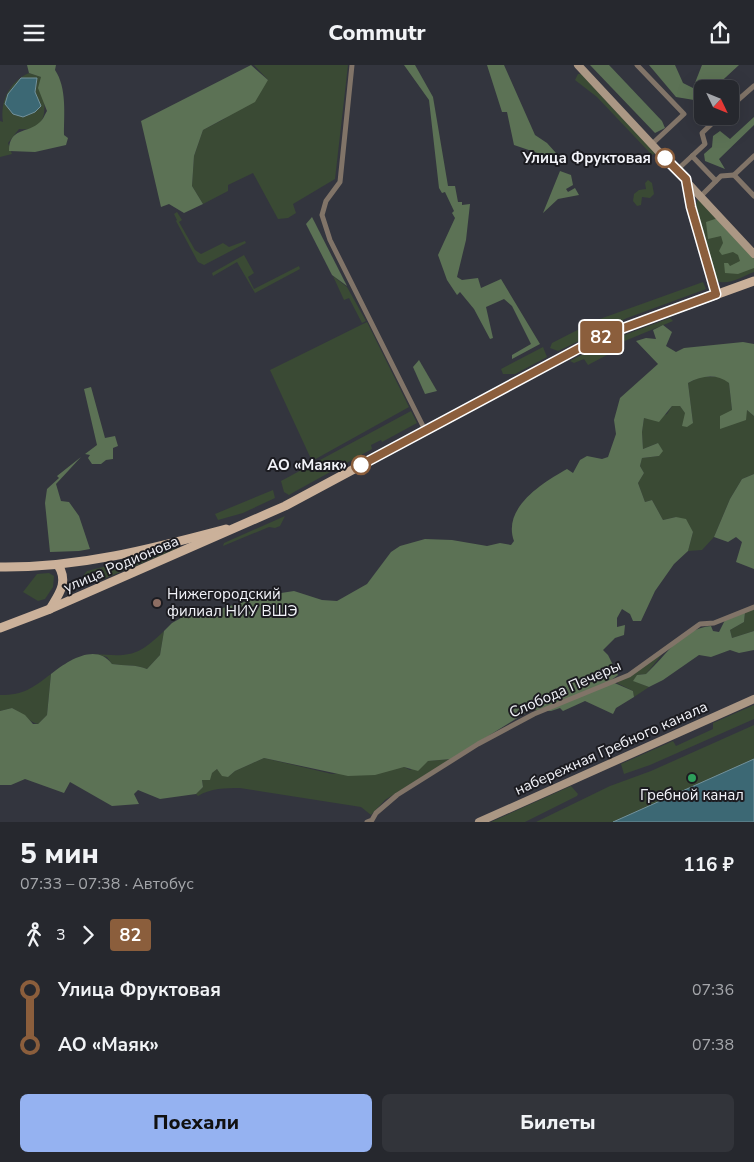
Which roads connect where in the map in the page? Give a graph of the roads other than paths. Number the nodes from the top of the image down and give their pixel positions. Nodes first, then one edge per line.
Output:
1 (352, 65) edge
2 (578, 65) edge
3 (642, 66) edge
4 (754, 87) edge
5 (739, 100) edge
6 (710, 125) edge
7 (652, 144) junction
8 (692, 156) junction
9 (754, 156) edge
10 (677, 170) junction
11 (734, 175) junction
12 (686, 179) junction
13 (716, 181) junction
14 (701, 196) junction
15 (754, 196) edge
16 (690, 202) junction
17 (754, 253) edge
18 (754, 281) edge
19 (716, 294) junction
20 (425, 431) junction
21 (252, 522) junction
22 (58, 565) junction
23 (0, 567) edge
24 (754, 607) edge
25 (50, 609) junction
26 (0, 627) edge
27 (754, 699) edge
28 (369, 821) edge
29 (380, 822) edge
30 (478, 822) edge

1 - 20 street
2 - 7 street
3 - 7 street
4 - 5 street
6 - 8 street
7 - 10 street
8 - 10 street
8 - 13 street
9 - 11 street
10 - 12 street
11 - 13 street
11 - 15 street
12 - 14 street
12 - 16 street
13 - 14 street
14 - 16 street
14 - 17 street
16 - 19 street
18 - 19 main road, улица Родионова
19 - 20 main road, улица Родионова
20 - 21 main road, улица Родионова
21 - 22 main road, улица Родионова
21 - 25 main road, улица Родионова
22 - 23 main road, улица Родионова
22 - 25 main road
24 - 28 street, Слобода Печеры
25 - 26 main road, улица Родионова
27 - 30 street, набережная Гребного канала
28 - 29 street

